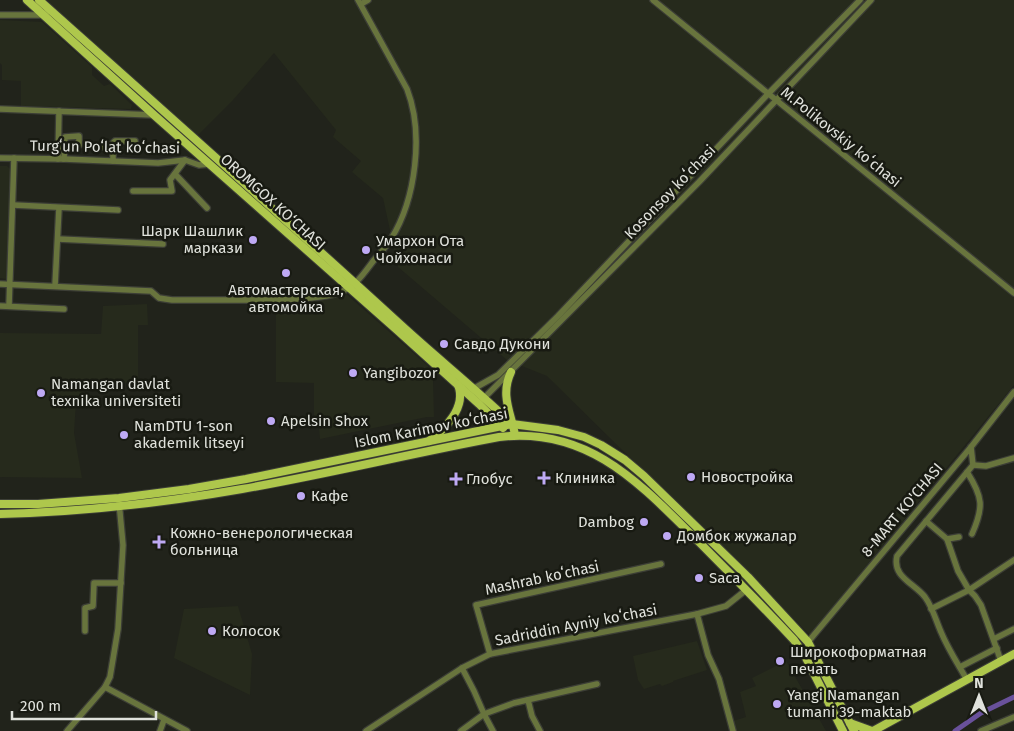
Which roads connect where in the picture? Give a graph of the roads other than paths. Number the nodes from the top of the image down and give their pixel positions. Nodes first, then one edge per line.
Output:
1 (27, 0) edge
2 (39, 0) edge
3 (368, 0) edge
4 (653, 0) edge
5 (860, 0) edge
6 (871, 0) edge
7 (360, 2) edge
8 (47, 12) junction
9 (0, 15) edge
10 (768, 94) junction
11 (775, 100) junction
12 (0, 109) edge
13 (59, 111) junction
14 (154, 115) junction
15 (171, 119) junction
16 (166, 125) junction
17 (135, 141) dead end
18 (79, 145) dead end
19 (103, 147) dead end
20 (113, 147) junction
21 (0, 158) edge
22 (14, 158) junction
23 (61, 159) junction
24 (185, 160) junction
25 (113, 162) junction
26 (209, 164) junction
27 (175, 174) junction
28 (133, 191) dead end
29 (13, 205) junction
30 (59, 208) junction
31 (207, 208) dead end
32 (118, 210) dead end
33 (58, 239) junction
34 (162, 244) dead end
35 (357, 283) junction
36 (0, 284) edge
37 (9, 284) junction
38 (55, 286) junction
39 (349, 288) junction
40 (1014, 293) edge
41 (0, 306) edge
42 (8, 306) junction
43 (64, 308) dead end
44 (511, 372) junction
45 (458, 385) junction
46 (473, 389) junction
47 (1014, 392) edge
48 (482, 401) junction
49 (512, 424) junction
50 (501, 426) junction
51 (512, 436) junction
52 (427, 442) junction
53 (971, 447) junction
54 (1013, 457) edge
55 (973, 465) junction
56 (967, 472) junction
57 (119, 498) junction
58 (0, 504) edge
59 (120, 507) junction
60 (0, 514) edge
61 (926, 521) junction
62 (972, 534) dead end
63 (959, 537) dead end
64 (947, 539) junction
65 (1014, 560) edge
66 (661, 564) dead end
67 (121, 583) junction
68 (746, 590) junction
69 (969, 590) junction
70 (931, 609) junction
71 (697, 614) junction
72 (1014, 629) edge
73 (85, 631) dead end
74 (994, 639) junction
75 (808, 642) junction
76 (996, 648) junction
77 (490, 654) junction
78 (1014, 654) edge
79 (1001, 661) junction
80 (960, 667) junction
81 (462, 668) junction
82 (967, 680) junction
83 (597, 684) dead end
84 (105, 687) junction
85 (528, 700) junction
86 (484, 714) junction
87 (1014, 717) edge
88 (164, 720) junction
89 (850, 723) junction
90 (67, 731) edge
91 (160, 731) edge
92 (187, 731) edge
93 (366, 731) edge
94 (461, 731) edge
95 (494, 731) edge
96 (540, 731) edge
97 (733, 731) edge
98 (843, 731) edge
99 (854, 731) edge
100 (873, 731) edge
101 (981, 731) edge

1 - 8 main road, OROMGOX KO‘CHASI
2 - 8 main road, OROMGOX KO‘CHASI
3 - 7 street
4 - 10 street, M.Polikovskiy koʻchasi
5 - 10 street, Kosonsoy koʻchasi
6 - 11 street, Kosonsoy koʻchasi
7 - 35 street
8 - 9 street
8 - 14 main road, OROMGOX KO‘CHASI
8 - 15 main road, OROMGOX KO‘CHASI
10 - 11 street, M.Polikovskiy koʻchasi
10 - 46 street, Kosonsoy koʻchasi
11 - 40 street, M.Polikovskiy koʻchasi
11 - 44 street, Kosonsoy koʻchasi
12 - 13 street
13 - 14 street
13 - 23 street
14 - 16 main road, OROMGOX KO‘CHASI
15 - 16 street
15 - 35 main road, OROMGOX KO‘CHASI
16 - 26 main road, OROMGOX KO‘CHASI
17 - 20 street
18 - 23 street
19 - 20 street
20 - 25 street
21 - 22 street, Turgʻun Poʻlat koʻchasi
22 - 23 street, Turgʻun Poʻlat koʻchasi
22 - 29 street
23 - 25 street, Turgʻun Poʻlat koʻchasi
24 - 25 street, Turgʻun Poʻlat koʻchasi
24 - 26 street, Turgʻun Poʻlat koʻchasi
24 - 27 street
26 - 39 main road, OROMGOX KO‘CHASI
27 - 28 street
27 - 31 street
29 - 30 street
29 - 37 street
30 - 32 street
30 - 33 street
33 - 34 street
33 - 38 street
35 - 39 street
35 - 46 main road, OROMGOX KO‘CHASI
36 - 37 street
37 - 38 street
37 - 42 street
38 - 39 street
39 - 45 main road, OROMGOX KO‘CHASI
41 - 42 street
42 - 43 street
44 - 48 street, Kosonsoy koʻchasi
44 - 49 main road
45 - 48 main road, OROMGOX KO‘CHASI
45 - 52 main road
46 - 48 main road, OROMGOX KO‘CHASI
47 - 53 street, 8-MART KO'CHASI
48 - 49 main road, OROMGOX KO‘CHASI
48 - 50 main road, OROMGOX KO‘CHASI
49 - 50 main road, Islom Karimov koʻchasi
49 - 51 main road
49 - 75 main road, Islom Karimov koʻchasi
50 - 51 main road, OROMGOX KO‘CHASI
50 - 52 main road, Islom Karimov koʻchasi
51 - 59 main road, Islom Karimov koʻchasi
51 - 68 main road, Islom Karimov koʻchasi
52 - 57 main road, Islom Karimov koʻchasi
53 - 55 street
53 - 75 street, 8-MART KO'CHASI
54 - 55 street
55 - 56 street
56 - 61 street
56 - 62 street
57 - 58 main road, Islom Karimov koʻchasi
57 - 59 street
59 - 60 main road, Islom Karimov koʻchasi
59 - 67 street
61 - 64 street
61 - 70 street
63 - 64 street
64 - 69 street
65 - 69 street
66 - 77 street, Mashrab koʻchasi
67 - 73 street
67 - 84 street
68 - 71 street, Sadriddin Ayniy koʻchasi
68 - 98 main road, Islom Karimov koʻchasi
69 - 70 street
69 - 74 street
70 - 80 street
71 - 77 street, Sadriddin Ayniy koʻchasi
71 - 97 street
72 - 74 street
74 - 76 street
75 - 89 main road, Islom Karimov koʻchasi
76 - 79 street
76 - 80 street
77 - 81 street, Sadriddin Ayniy koʻchasi
78 - 79 main road
79 - 82 main road
80 - 82 street
81 - 86 street
81 - 93 street, Sadriddin Ayniy koʻchasi
82 - 100 main road
83 - 85 street
84 - 88 street
84 - 90 street
85 - 86 street
85 - 96 street
86 - 94 street
86 - 95 street
87 - 101 street
88 - 91 street
88 - 92 street
89 - 99 main road, Islom Karimov koʻchasi
89 - 100 main road

